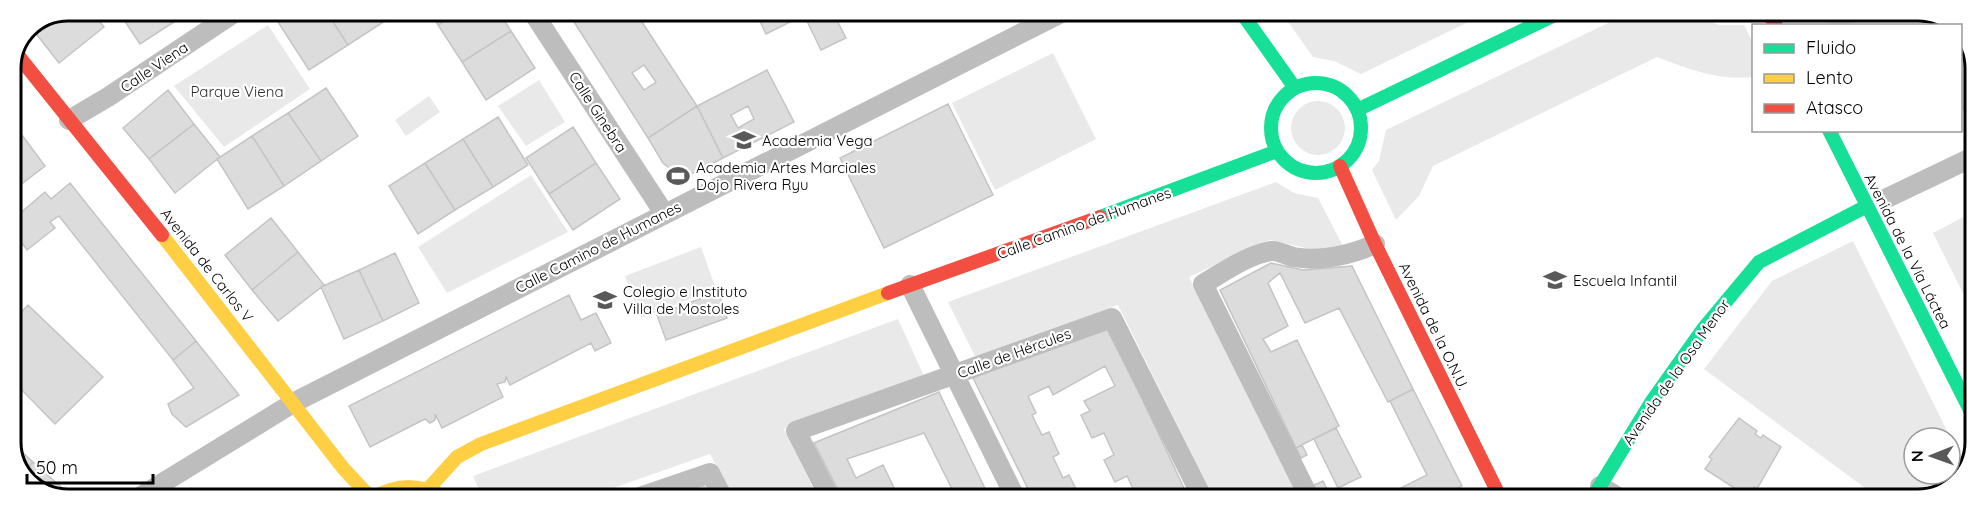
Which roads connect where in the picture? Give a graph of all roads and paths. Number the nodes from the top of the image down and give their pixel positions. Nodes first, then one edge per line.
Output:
1 (222, 21) edge
2 (539, 21) edge
3 (1047, 21) edge
4 (1248, 21) edge
5 (1542, 21) edge
6 (22, 60) edge
7 (1296, 88) junction
8 (1357, 110) junction
9 (69, 120) junction
10 (1830, 132) edge
11 (1277, 151) junction
12 (1965, 161) edge
13 (1340, 166) junction
14 (1881, 201) junction
15 (664, 213) junction
16 (1375, 244) junction
17 (910, 285) junction
18 (954, 374) junction
19 (1965, 397) edge
20 (293, 403) junction
21 (429, 488) joint
22 (153, 489) edge
23 (363, 489) edge
24 (391, 489) edge
25 (663, 489) edge
26 (718, 489) edge
27 (825, 489) edge
28 (1011, 489) edge
29 (1198, 489) edge
30 (1305, 489) edge
31 (1494, 489) edge
32 (1598, 489) edge

1 - 9 street, Calle Viena
2 - 15 street, Calle Ginebra
3 - 15 street, Calle Camino de Humanes
4 - 7 street
5 - 8 street
6 - 9 street, Avenida de Carlos V
7 - 8 street
7 - 11 street
8 - 13 street
9 - 20 street, Avenida de Carlos V
10 - 14 street, Avenida de la Vía Láctea
11 - 13 street
11 - 17 street, Calle Camino de Humanes
12 - 14 street, Avenida de la Osa Menor
13 - 16 street, Avenida de la O.N.U.
14 - 19 street, Avenida de la Vía Láctea
14 - 32 street, Avenida de la Osa Menor
15 - 20 street, Calle Camino de Humanes
16 - 30 street
16 - 31 street, Avenida de la O.N.U.
17 - 18 street
17 - 21 street, Calle Camino de Humanes
18 - 27 street, Calle de Hércules
18 - 28 street
18 - 29 street, Calle de Hércules
20 - 22 street, Calle Camino de Humanes
20 - 23 street, Avenida de Carlos V
21 - 24 street
25 - 26 street

